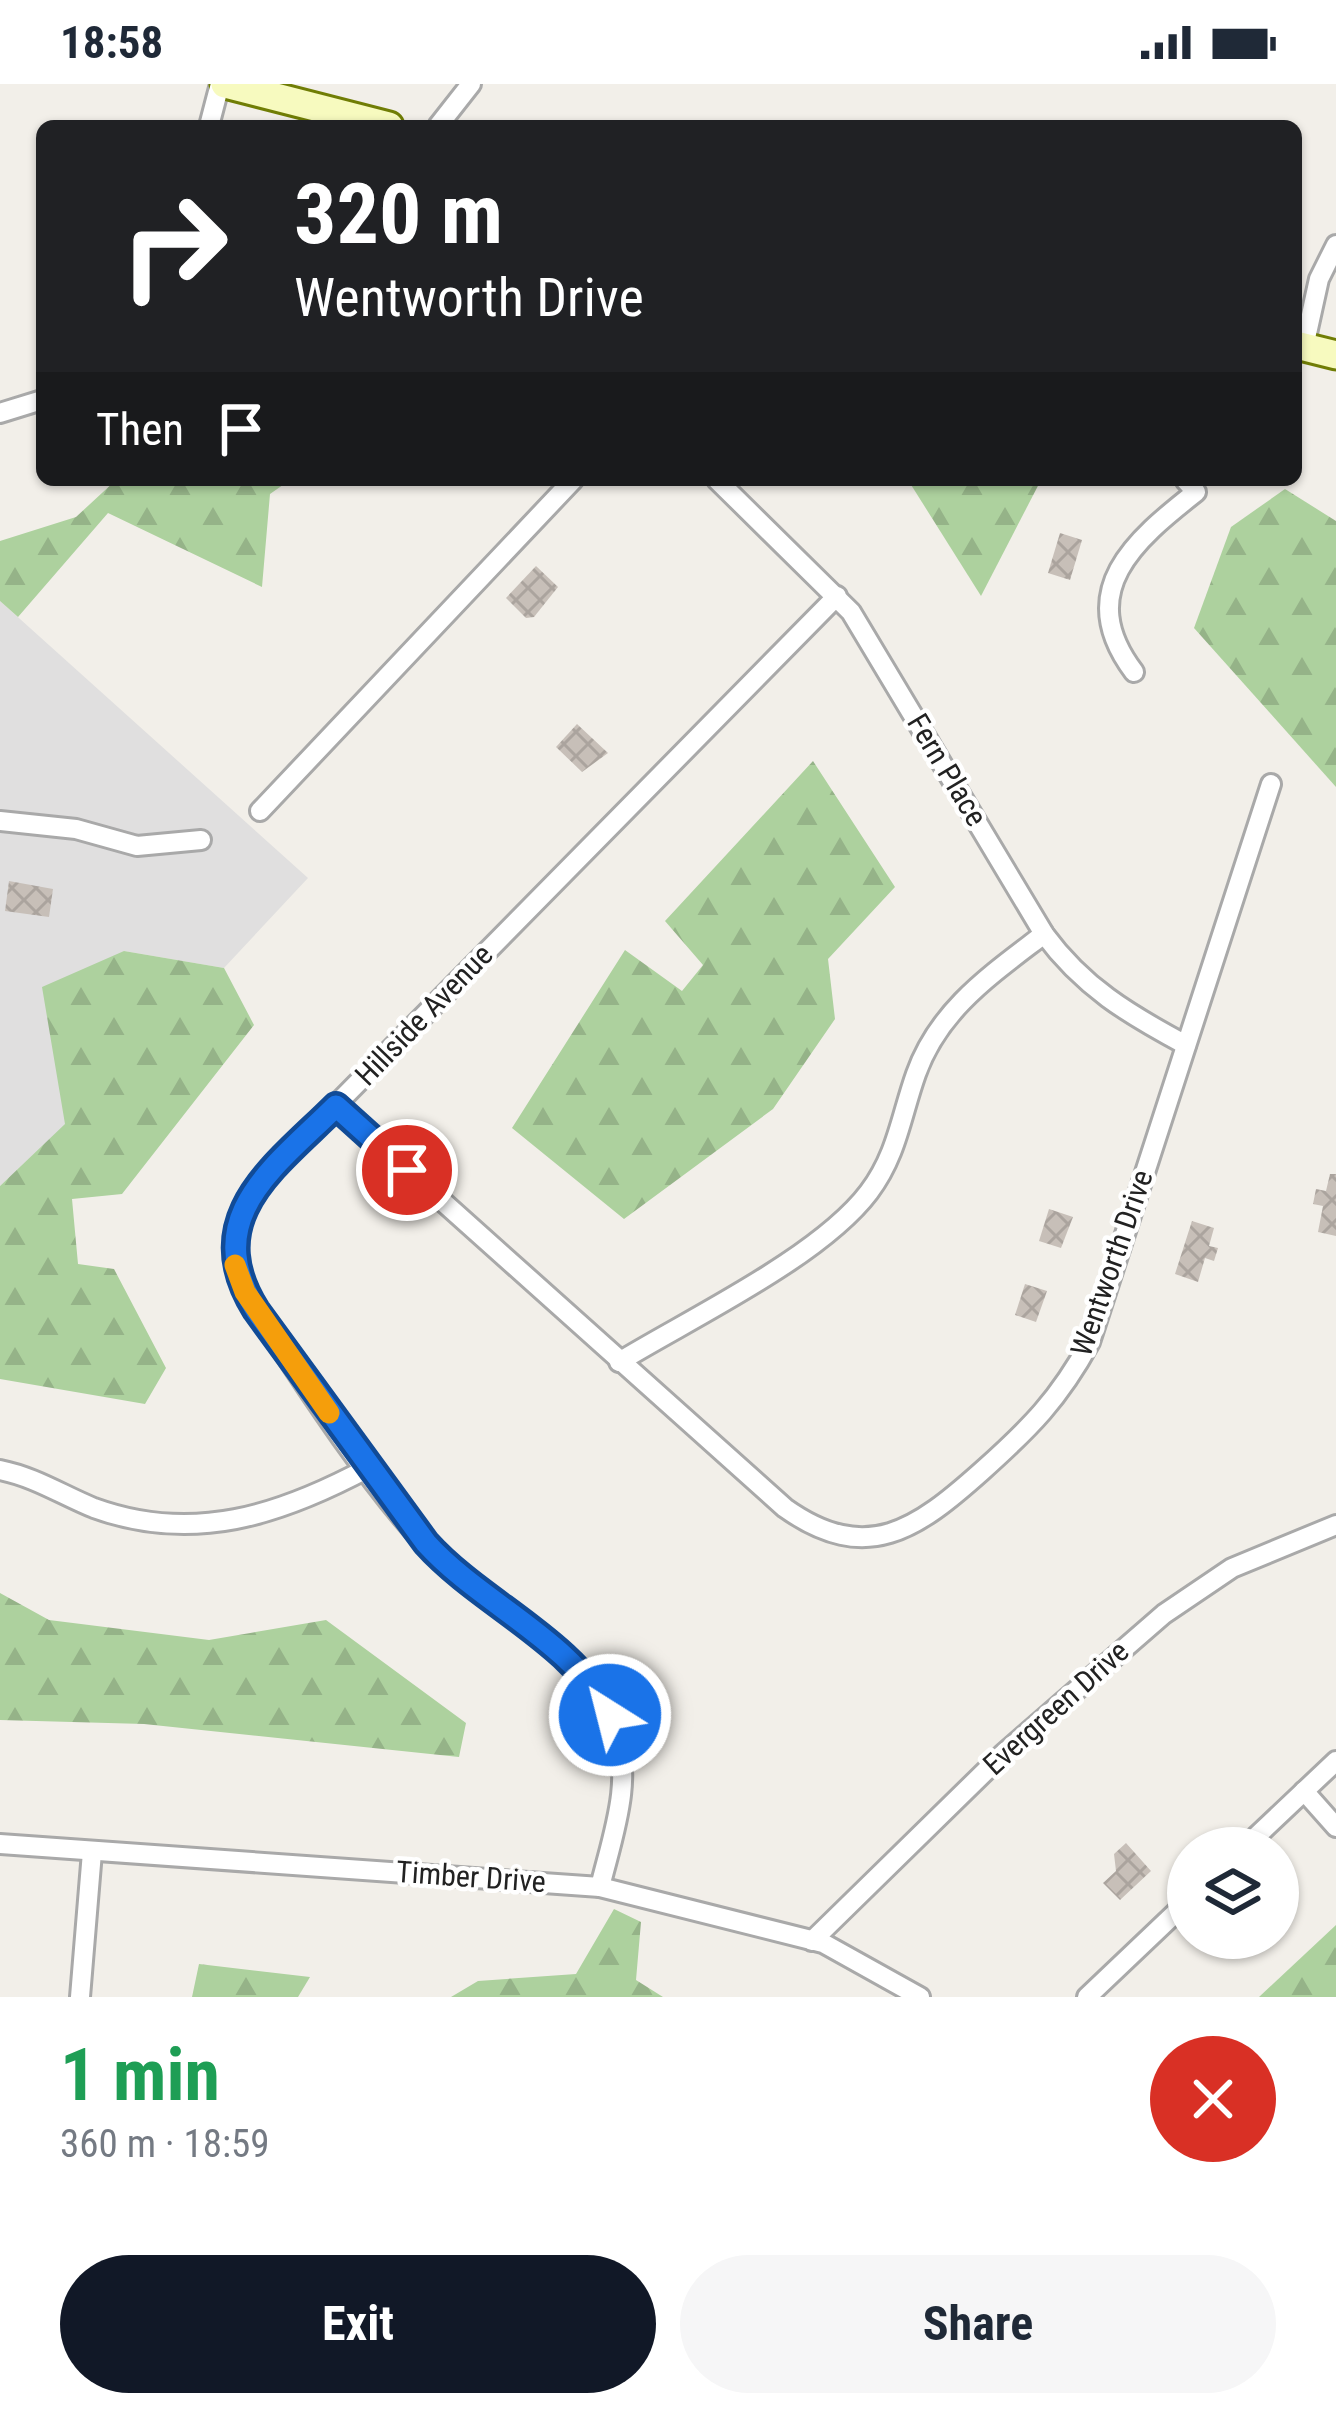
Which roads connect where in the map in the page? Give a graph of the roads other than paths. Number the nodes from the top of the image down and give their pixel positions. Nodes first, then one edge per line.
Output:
1 (222, 84) edge
2 (470, 84) edge
3 (211, 120) edge
4 (365, 120) edge
5 (443, 120) edge
6 (1336, 245) edge
7 (1302, 339) edge
8 (1302, 347) edge
9 (1336, 356) edge
10 (36, 402) edge
11 (0, 413) edge
12 (567, 486) edge
13 (723, 486) edge
14 (1190, 486) edge
15 (837, 596) junction
16 (1134, 672) dead end
17 (1271, 784) dead end
18 (260, 811) dead end
19 (0, 821) edge
20 (201, 840) dead end
21 (1044, 934) junction
22 (1186, 1045) junction
23 (336, 1106) junction
24 (619, 1362) junction
25 (368, 1468) junction
26 (0, 1470) edge
27 (1336, 1525) edge
28 (1336, 1761) edge
29 (1304, 1791) junction
30 (1266, 1827) edge
31 (1336, 1827) edge
32 (0, 1844) edge
33 (92, 1852) junction
34 (599, 1887) junction
35 (1167, 1921) edge
36 (812, 1941) junction
37 (80, 1997) edge
38 (920, 1997) edge
39 (1087, 1997) edge

1 - 3 street
1 - 4 main road
2 - 5 street
6 - 7 street
8 - 9 main road
10 - 11 street
12 - 18 street
13 - 15 street, Fern Place
14 - 16 street
15 - 21 street, Fern Place
15 - 23 street, Hillside Avenue
17 - 22 street, Wentworth Drive
19 - 20 street
21 - 22 street, Fern Place
21 - 24 street
22 - 24 street, Wentworth Drive
23 - 24 street, Wentworth Drive
23 - 25 street, Hillside Avenue
25 - 26 street
25 - 34 street, Hillside Avenue
27 - 36 street, Evergreen Drive
28 - 29 street
29 - 30 street
29 - 31 street
32 - 33 street, Timber Drive
33 - 34 street, Timber Drive
33 - 37 street
34 - 36 street, Timber Drive
35 - 39 street
36 - 38 street, Timber Drive

